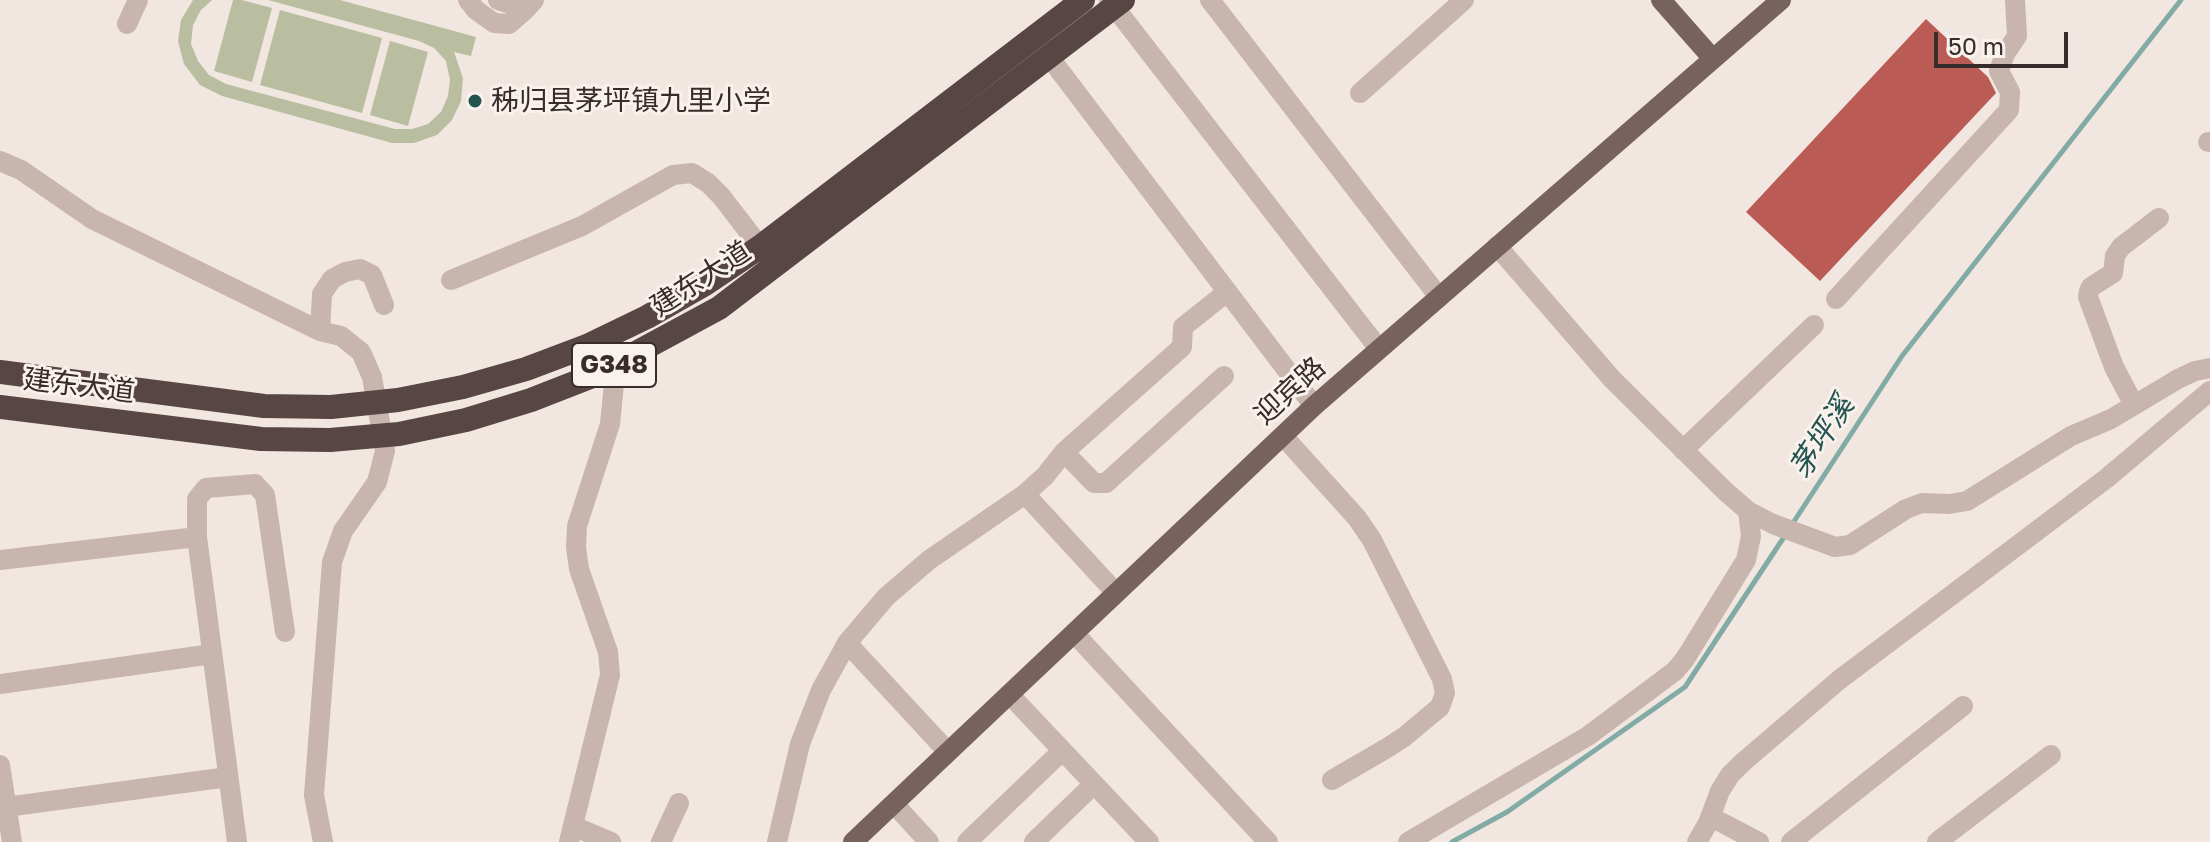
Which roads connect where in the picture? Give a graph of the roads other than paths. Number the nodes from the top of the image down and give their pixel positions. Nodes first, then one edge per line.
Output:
1 (138, 0) edge
2 (468, 0) edge
3 (498, 0) edge
4 (1083, 0) edge
5 (1210, 0) edge
6 (1464, 0) edge
7 (1661, 0) edge
8 (1781, 0) edge
9 (2015, 0) edge
10 (1115, 2) edge
11 (530, 4) edge
12 (127, 24) dead end
13 (1034, 37) junction
14 (1049, 57) junction
15 (1713, 59) junction
16 (1360, 93) dead end
17 (0, 161) edge
18 (2159, 218) dead end
19 (1497, 246) junction
20 (760, 247) junction
21 (775, 267) junction
22 (451, 280) dead end
23 (1227, 292) junction
24 (1439, 297) junction
25 (1836, 299) dead end
26 (384, 305) dead end
27 (1814, 325) dead end
28 (320, 331) junction
29 (607, 336) junction
30 (1379, 349) junction
31 (616, 364) junction
32 (2210, 368) edge
33 (0, 372) edge
34 (1224, 376) dead end
35 (2210, 391) edge
36 (378, 402) junction
37 (2134, 405) junction
38 (1314, 406) junction
39 (0, 407) edge
40 (384, 435) junction
41 (1283, 436) junction
42 (1683, 450) junction
43 (1064, 452) junction
44 (1025, 494) junction
45 (1748, 511) junction
46 (197, 537) junction
47 (0, 560) edge
48 (1116, 593) junction
49 (285, 632) dead end
50 (1074, 633) junction
51 (847, 643) junction
52 (212, 654) junction
53 (0, 684) edge
54 (1009, 694) junction
55 (1963, 706) dead end
56 (1062, 751) junction
57 (948, 752) junction
58 (2051, 755) dead end
59 (0, 765) edge
60 (228, 777) junction
61 (1332, 780) dead end
62 (1094, 784) junction
63 (679, 803) dead end
64 (894, 804) junction
65 (6, 807) junction
66 (1711, 817) junction
67 (571, 834) edge
68 (12, 842) edge
69 (237, 842) edge
70 (323, 842) edge
71 (611, 842) edge
72 (661, 842) edge
73 (777, 842) edge
74 (853, 842) edge
75 (929, 842) edge
76 (967, 842) edge
77 (1034, 842) edge
78 (1149, 842) edge
79 (1268, 842) edge
80 (1408, 842) edge
81 (1697, 842) edge
82 (1759, 842) edge
83 (1791, 842) edge
84 (1937, 842) edge

1 - 12 street
2 - 11 street
3 - 11 street
4 - 13 highway, 建东大道 / G348
5 - 24 street
6 - 16 street
7 - 15 main road
8 - 15 main road, 迎宾路
9 - 25 street
10 - 14 highway, 建东大道 / G348
10 - 30 street
13 - 14 street
13 - 20 highway, 建东大道 / G348
14 - 21 highway, 建东大道 / G348
14 - 23 street
15 - 19 main road, 迎宾路
17 - 28 street
18 - 37 street
19 - 24 main road, 迎宾路
19 - 42 street
20 - 21 street
20 - 22 street
20 - 29 highway, 建东大道 / G348
21 - 31 highway, 建东大道 / G348
23 - 38 street
23 - 43 street
24 - 30 main road, 迎宾路
26 - 28 street
27 - 42 street
28 - 36 street
29 - 31 street
29 - 36 highway, 建东大道 / G348
30 - 38 main road, 迎宾路
31 - 40 highway, 建东大道 / G348
31 - 67 street
32 - 37 street
33 - 36 highway, 建东大道 / G348
34 - 43 street
35 - 66 street
36 - 40 street
37 - 45 street
38 - 41 main road, 迎宾路
39 - 40 highway, 建东大道 / G348
40 - 70 street
41 - 48 main road, 迎宾路
41 - 61 street
42 - 45 street
43 - 44 street
44 - 48 street
44 - 51 street
45 - 80 street
46 - 47 street
46 - 49 street
46 - 52 street
48 - 50 main road, 迎宾路
50 - 54 main road, 迎宾路
50 - 79 street
51 - 57 street
51 - 73 street
52 - 53 street
52 - 60 street
54 - 56 street
54 - 57 main road, 迎宾路
55 - 83 street
56 - 62 street
56 - 76 street
57 - 64 main road, 迎宾路
58 - 84 street
59 - 65 street
60 - 65 street
60 - 69 street
62 - 77 street
62 - 78 street
63 - 72 street
64 - 74 main road, 迎宾路
64 - 75 street
65 - 68 street
66 - 81 street
66 - 82 street
67 - 71 street

